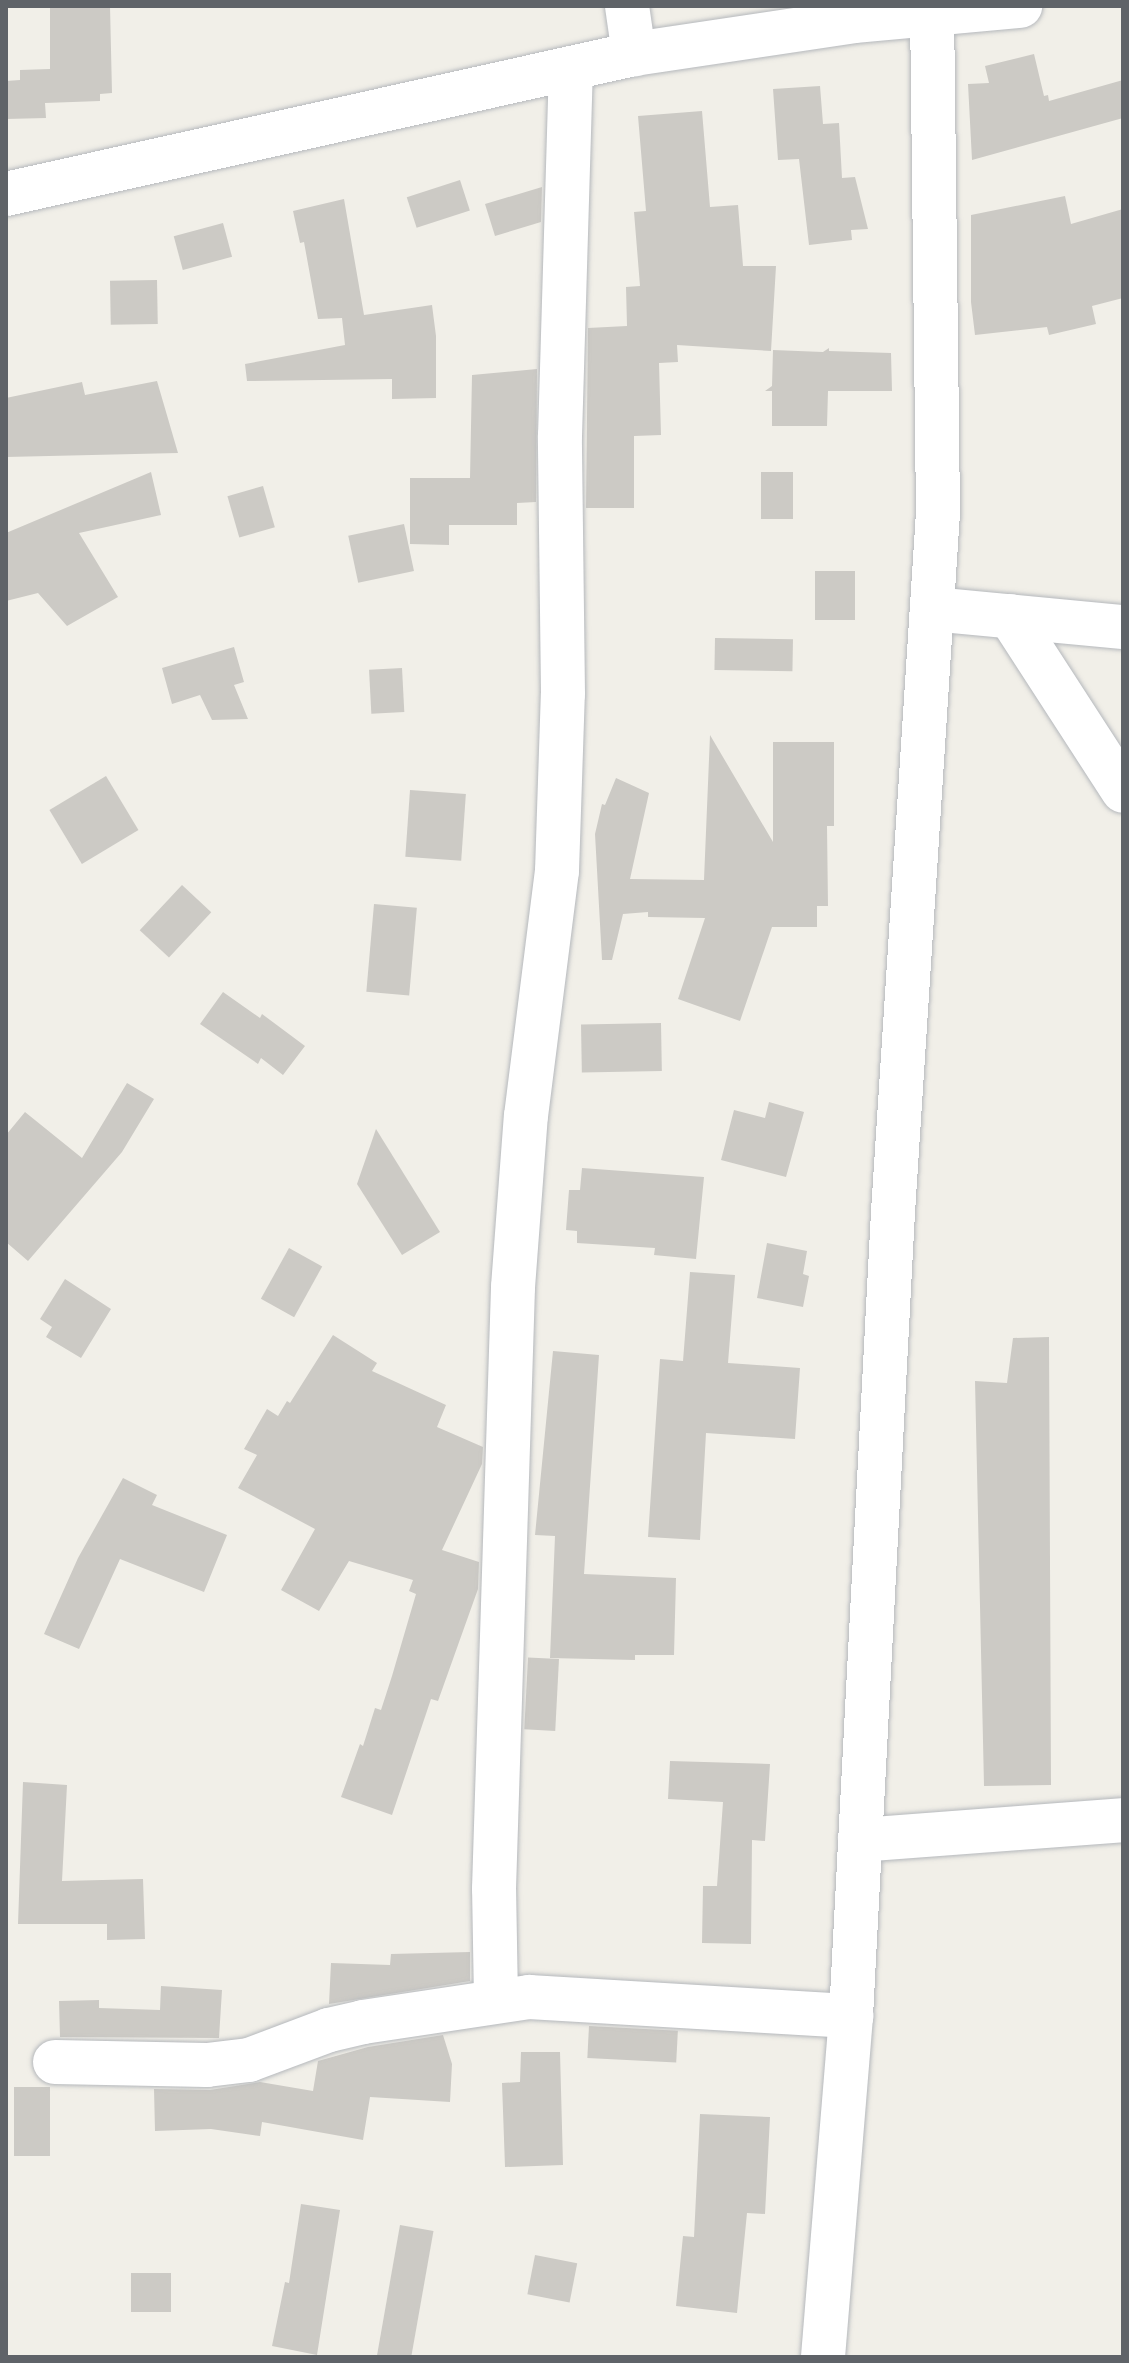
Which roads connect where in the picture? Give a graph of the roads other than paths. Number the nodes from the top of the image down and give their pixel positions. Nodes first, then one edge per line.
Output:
1 (627, 6) edge
2 (1020, 6) edge
3 (932, 10) edge
4 (634, 54) junction
5 (571, 68) junction
6 (6, 194) edge
7 (932, 609) junction
8 (1010, 616) junction
9 (1123, 627) edge
10 (1123, 791) edge
11 (1123, 1820) edge
12 (860, 1840) junction
13 (496, 2000) junction
14 (851, 2016) junction
15 (55, 2062) dead end
16 (823, 2357) edge

1 - 4 street
2 - 3 street
3 - 4 street
3 - 7 street
4 - 5 street
5 - 6 street
5 - 13 street
7 - 8 street
7 - 12 street
8 - 9 street
8 - 10 street
11 - 12 street
12 - 14 street
13 - 14 street
13 - 15 street
14 - 16 street

